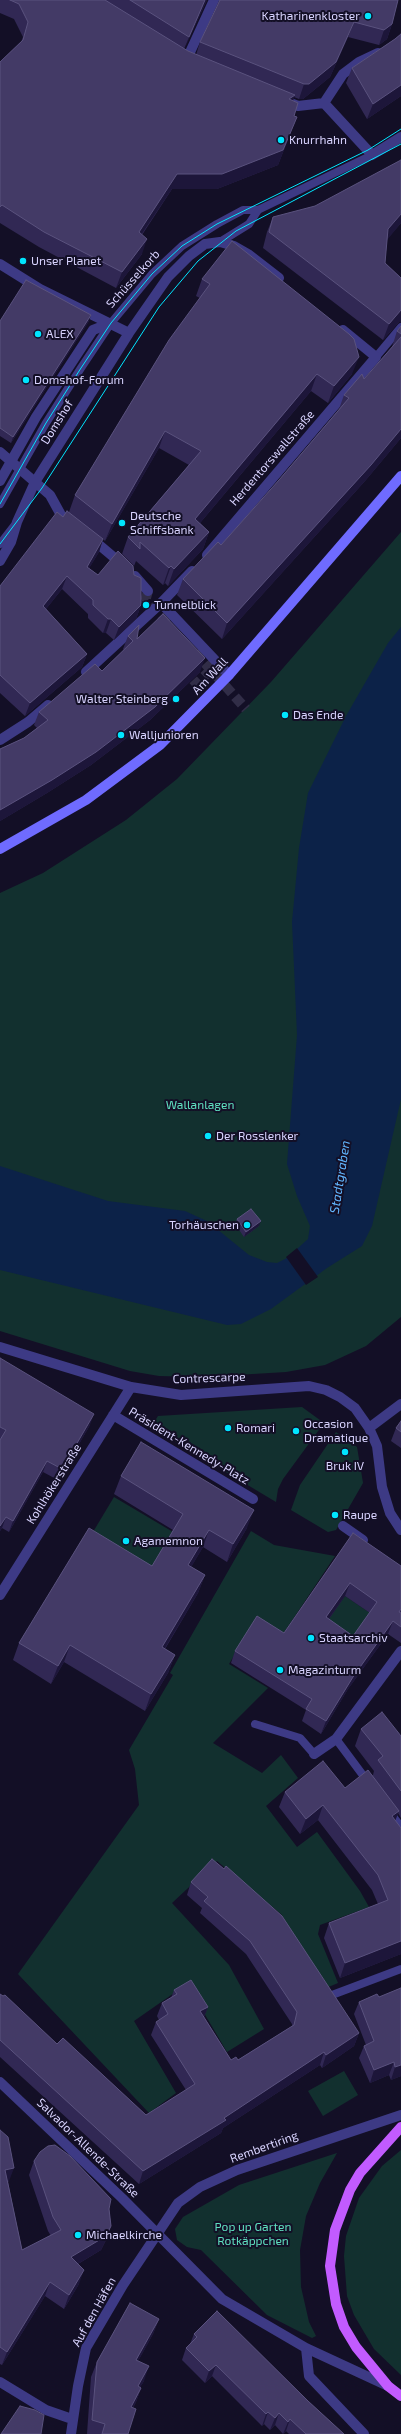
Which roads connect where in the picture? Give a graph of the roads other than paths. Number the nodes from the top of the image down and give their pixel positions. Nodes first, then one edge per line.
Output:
1 (214, 0) edge
2 (385, 49) edge
3 (199, 66) edge
4 (278, 98) edge
5 (324, 103) junction
6 (401, 137) edge
7 (372, 155) junction
8 (258, 210) junction
9 (220, 242) junction
10 (0, 264) edge
11 (284, 283) edge
12 (333, 322) edge
13 (111, 323) junction
14 (401, 328) edge
15 (129, 333) junction
16 (376, 357) junction
17 (0, 452) edge
18 (10, 462) junction
19 (19, 469) junction
20 (401, 476) edge
21 (0, 481) edge
22 (35, 482) junction
23 (0, 504) edge
24 (17, 522) junction
25 (0, 544) edge
26 (0, 561) edge
27 (148, 591) tunnel mouth
28 (161, 603) junction
29 (229, 675) junction
30 (79, 678) edge
31 (56, 698) edge
32 (0, 740) edge
33 (0, 849) edge
34 (0, 1347) edge
35 (131, 1387) junction
36 (401, 1404) edge
37 (113, 1415) junction
38 (369, 1428) junction
39 (252, 1499) dead end
40 (343, 1526) dead end
41 (401, 1530) edge
42 (369, 1544) edge
43 (0, 1595) edge
44 (401, 1651) edge
45 (255, 1724) dead end
46 (336, 1739) junction
47 (314, 1754) joint
48 (375, 1791) edge
49 (384, 1803) edge
50 (401, 1827) edge
51 (401, 1969) edge
52 (332, 1995) edge
53 (0, 2082) edge
54 (401, 2116) edge
55 (401, 2127) edge
56 (157, 2234) junction
57 (306, 2348) junction
58 (0, 2382) edge
59 (388, 2386) junction
60 (401, 2391) edge
61 (401, 2396) edge
62 (72, 2419) junction
63 (71, 2434) edge
64 (364, 2434) edge

1 - 3 street
2 - 5 street
4 - 5 street
5 - 7 street
6 - 7 street, Schüsselkorb
7 - 8 lane, Schüsselkorb
8 - 9 lane, Schüsselkorb
8 - 13 lane, Schüsselkorb
9 - 11 street
9 - 15 street, Schüsselkorb
10 - 13 street
12 - 16 street
13 - 15 street
13 - 18 street, Domshof
13 - 19 lane, Schüsselkorb
14 - 16 lane, Herdentorswallstraße
15 - 22 street, Domshof
16 - 28 street, Herdentorswallstraße
17 - 18 street
18 - 19 street
18 - 21 street, Domshof
19 - 22 street
19 - 23 lane, Schüsselkorb
20 - 29 main road, Am Wall
22 - 24 street, Domshof
22 - 27 street
24 - 25 lane
24 - 26 street, Domshof
28 - 29 street
28 - 30 street, Herdentorswallstraße
29 - 33 main road, Am Wall
31 - 32 street
34 - 35 street, Contrescarpe
35 - 37 street, Kohlhökerstraße
35 - 38 street, Contrescarpe
36 - 38 street
37 - 39 street, Präsident-Kennedy-Platz
37 - 43 street, Kohlhökerstraße
38 - 41 street, Contrescarpe
40 - 42 street
44 - 46 street
45 - 47 lane
46 - 47 street
46 - 48 lane
49 - 50 lane
51 - 52 lane
53 - 56 street, Salvador-Allende-Straße
54 - 56 street, Rembertiring
55 - 59 main road
56 - 57 street, Salvador-Allende-Straße
56 - 62 street, Auf den Häfen
57 - 59 street, Salvador-Allende-Straße
57 - 64 street
58 - 62 street
59 - 60 main road
59 - 61 main road
62 - 63 street, Auf den Häfen

